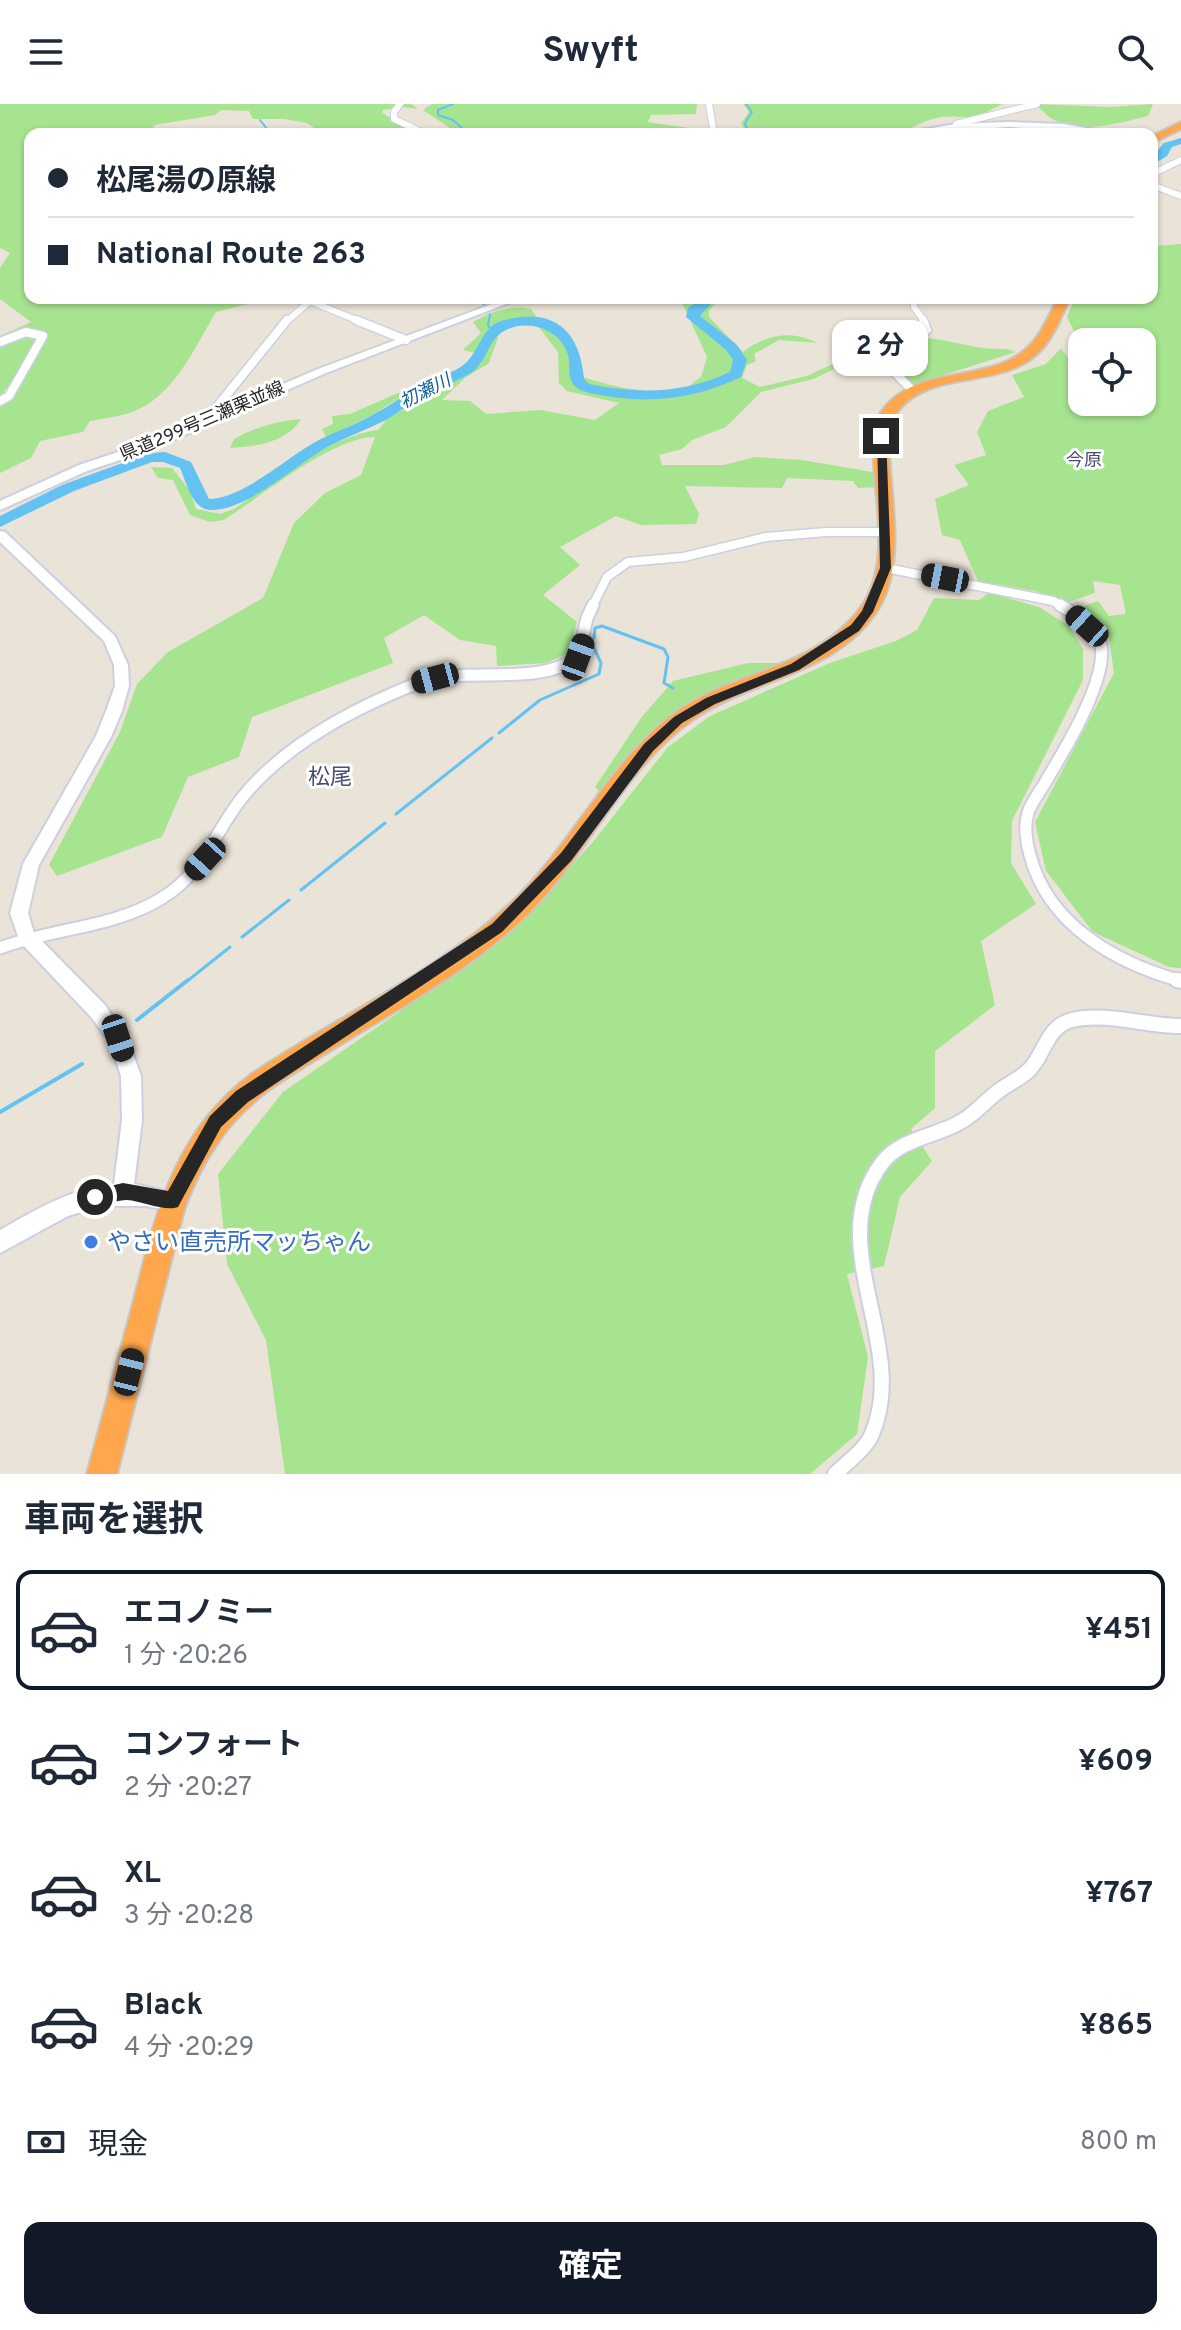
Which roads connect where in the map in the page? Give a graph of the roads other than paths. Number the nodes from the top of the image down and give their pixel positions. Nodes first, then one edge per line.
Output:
1 (400, 104) edge
2 (709, 104) edge
3 (1037, 104) edge
4 (956, 124) junction
5 (1181, 125) edge
6 (413, 128) edge
7 (713, 128) edge
8 (934, 128) edge
9 (1073, 128) edge
10 (1158, 137) edge
11 (1181, 160) edge
12 (1158, 171) edge
13 (1158, 187) edge
14 (1181, 196) edge
15 (306, 304) edge
16 (317, 304) edge
17 (501, 304) edge
18 (914, 304) edge
19 (1061, 304) edge
20 (406, 340) junction
21 (0, 342) edge
22 (913, 391) junction
23 (0, 401) edge
24 (212, 419) junction
25 (0, 506) edge
26 (886, 532) junction
27 (0, 535) edge
28 (886, 568) junction
29 (26, 937) junction
30 (0, 948) edge
31 (1181, 981) edge
32 (1181, 1026) edge
33 (123, 1191) junction
34 (172, 1201) junction
35 (0, 1242) edge
36 (102, 1474) edge
37 (835, 1474) edge

1 - 6 street
2 - 7 street
3 - 4 street
4 - 8 main road
4 - 9 main road
5 - 10 highway
11 - 12 street
13 - 14 street
15 - 24 street
16 - 20 street
17 - 20 main road, 県道299号三瀬栗並線
18 - 22 street
19 - 22 highway
20 - 24 main road, 県道299号三瀬栗並線
21 - 23 street
22 - 26 highway
24 - 25 main road, 県道299号三瀬栗並線
26 - 28 highway
26 - 29 street
27 - 29 main road
28 - 31 street
28 - 34 highway
29 - 30 street
29 - 33 main road
32 - 37 street
33 - 34 main road
33 - 35 main road
34 - 36 highway

